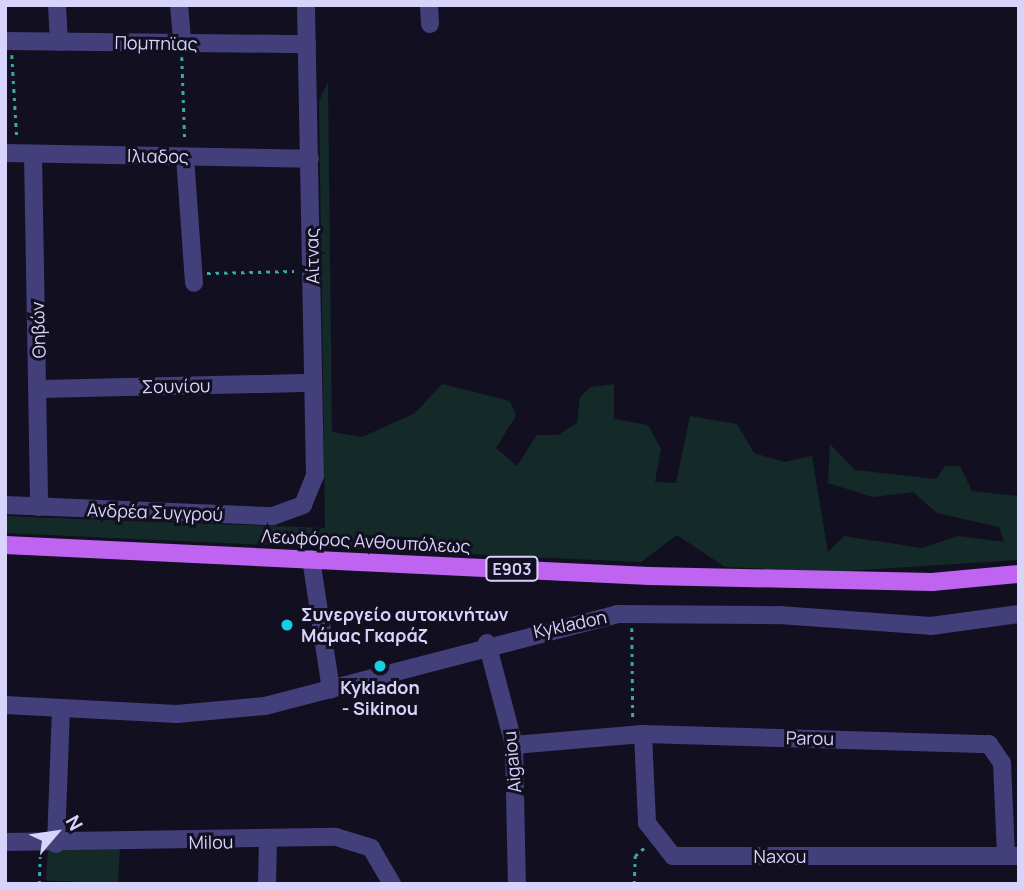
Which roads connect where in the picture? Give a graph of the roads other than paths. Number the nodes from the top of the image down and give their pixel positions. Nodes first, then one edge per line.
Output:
1 (57, 5) edge
2 (179, 5) edge
3 (306, 5) edge
4 (429, 5) edge
5 (430, 24) dead end
6 (8, 41) edge
7 (60, 42) junction
8 (182, 43) junction
9 (307, 44) junction
10 (19, 154) edge
11 (185, 157) junction
12 (310, 159) junction
13 (194, 278) road end
14 (313, 383) junction
15 (40, 389) junction
16 (5, 505) edge
17 (303, 505) joint
18 (39, 507) junction
19 (5, 545) edge
20 (311, 559) junction
21 (1019, 574) edge
22 (1019, 614) edge
23 (487, 643) junction
24 (331, 689) junction
25 (5, 705) edge
26 (61, 708) junction
27 (638, 734) junction
28 (514, 745) junction
29 (268, 841) junction
30 (5, 842) edge
31 (48, 844) junction
32 (1012, 856) edge
33 (267, 884) edge
34 (393, 884) edge
35 (517, 884) edge

1 - 7 street
2 - 8 street
3 - 9 street, Αίτνας
4 - 5 street
6 - 7 street, Πομπηϊας
7 - 8 street, Πομπηϊας
8 - 9 street, Πομπηϊας
9 - 12 street, Αίτνας
10 - 11 street, Ιλιαδος
10 - 15 street, Θηβών
11 - 12 street, Ιλιαδος
11 - 13 street
12 - 14 street, Αίτνας
14 - 15 street, Σουνίου
14 - 17 street, Αίτνας
15 - 18 street, Θηβών
16 - 18 street, Ανδρέα Συγγρού
17 - 18 street, Ανδρέα Συγγρού
19 - 20 main road, Λεωφόρος Ανθουπόλεως / E903
20 - 21 main road, Λεωφόρος Ανθουπόλεως / E903
20 - 24 street
22 - 23 street, Kykladon
23 - 24 street, Kykladon
23 - 28 street, Aigaiou
24 - 26 street, Kykladon
25 - 26 street, Kykladon
26 - 31 street
27 - 28 street, Parou
27 - 32 street, Parou
27 - 32 street, Naxou
28 - 35 street, Aigaiou
29 - 31 street, Milou
29 - 33 street
29 - 34 street, Milou
30 - 31 street, Milou

